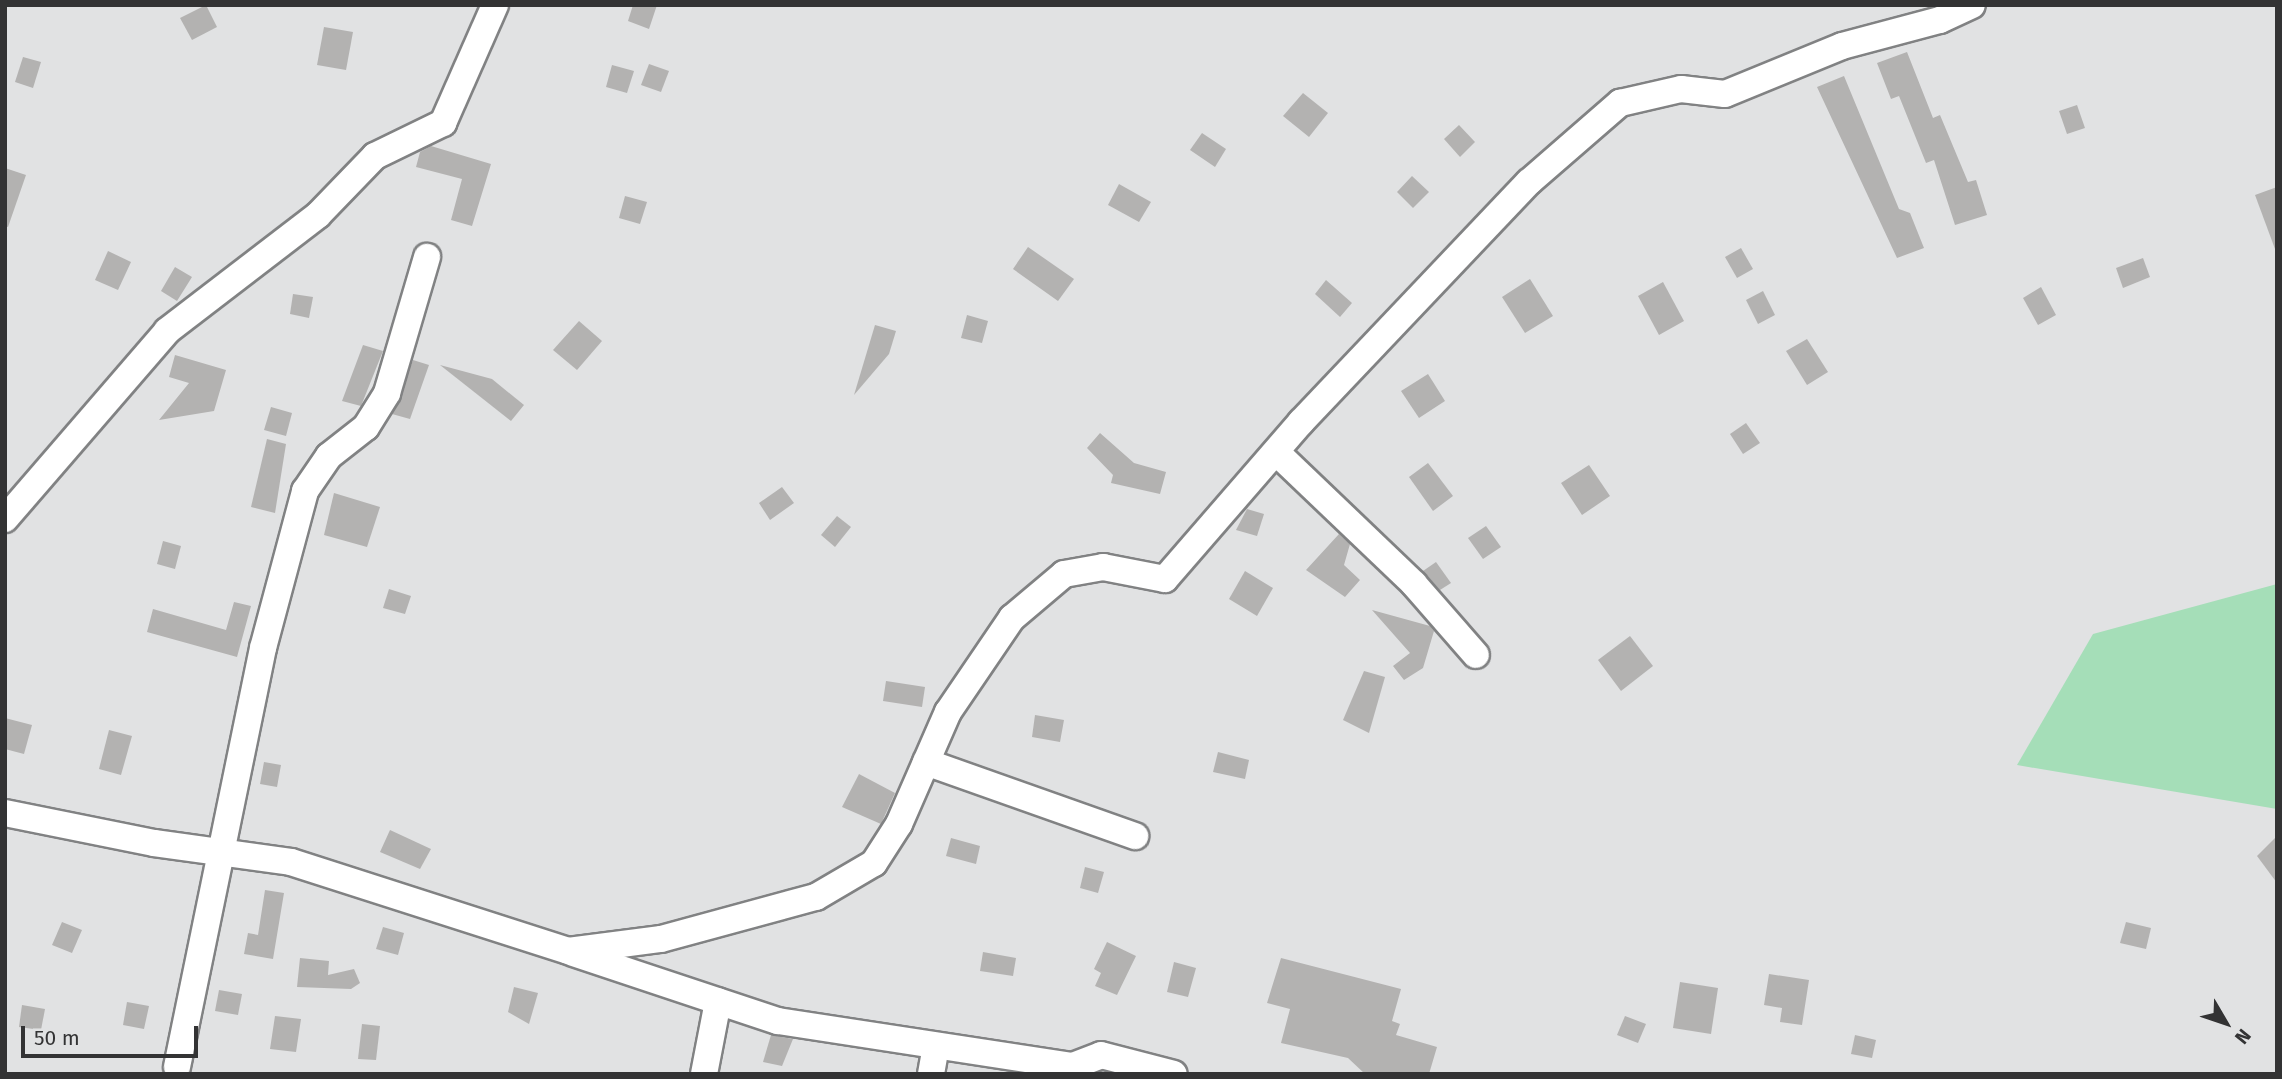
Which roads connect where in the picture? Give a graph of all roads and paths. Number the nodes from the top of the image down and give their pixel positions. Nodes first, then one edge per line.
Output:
1 (495, 5) edge
2 (1972, 5) edge
3 (427, 257) dead end
4 (1276, 452) junction
5 (5, 519) edge
6 (1476, 654) dead end
7 (926, 762) junction
8 (5, 813) edge
9 (1135, 836) dead end
10 (223, 852) junction
11 (568, 951) junction
12 (718, 1001) junction
13 (936, 1047) junction
14 (177, 1067) dead end
15 (704, 1074) edge
16 (931, 1074) edge
17 (1174, 1074) edge

1 - 5 street
2 - 4 street
3 - 10 street
4 - 6 street
4 - 7 street
7 - 9 street
7 - 11 street
8 - 10 street
10 - 11 street
10 - 14 street
11 - 12 street
12 - 13 street
12 - 15 street
13 - 16 street
13 - 17 street

